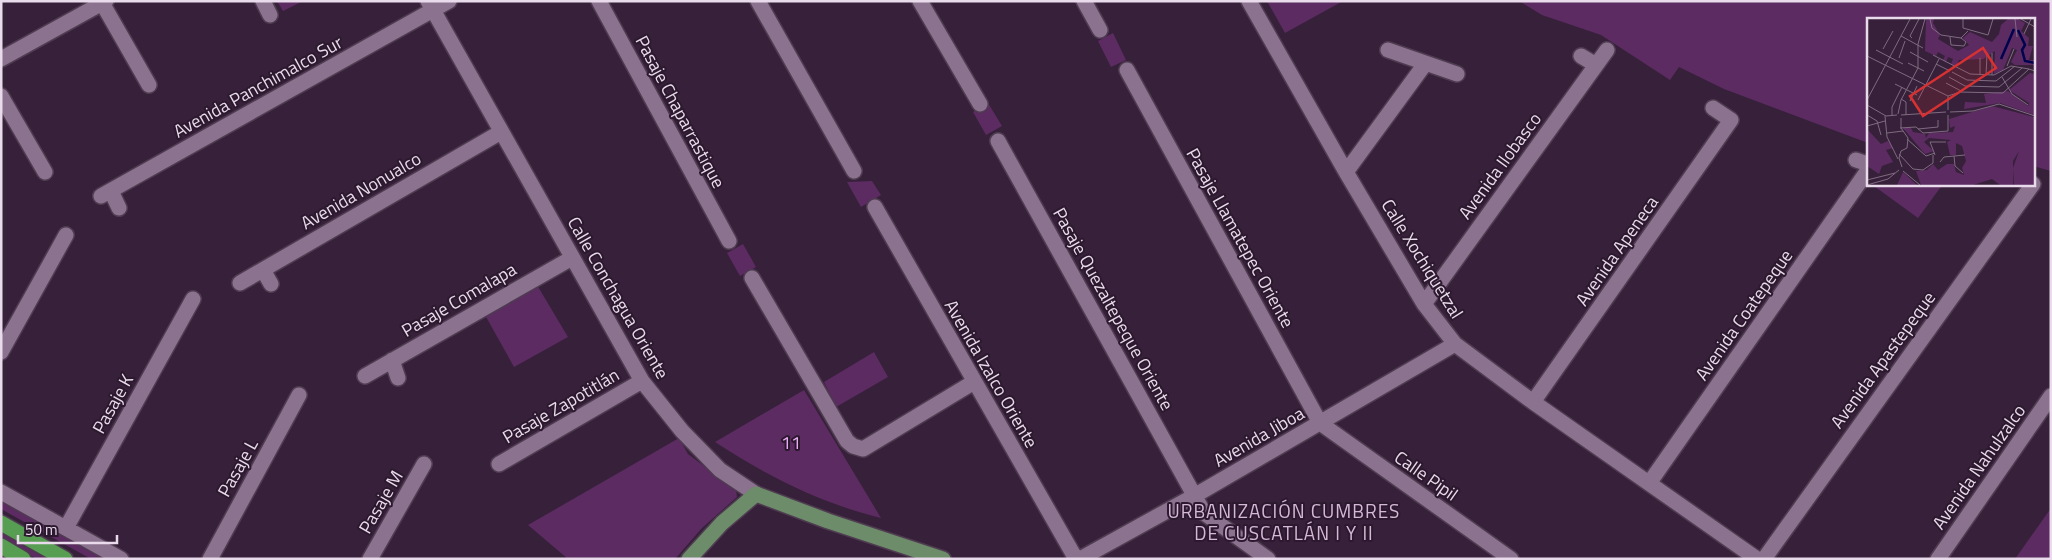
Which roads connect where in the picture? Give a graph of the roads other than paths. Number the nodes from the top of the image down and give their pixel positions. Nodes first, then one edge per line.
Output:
1 (263, 1) edge
2 (449, 1) edge
3 (598, 1) edge
4 (758, 1) edge
5 (920, 1) edge
6 (1084, 1) edge
7 (1249, 1) edge
8 (103, 2) edge
9 (431, 6) edge
10 (270, 15) dead end
11 (1100, 30) dead end
12 (1388, 50) dead end
13 (1606, 50) dead end
14 (1581, 56) dead end
15 (1, 59) edge
16 (1425, 64) junction
17 (1596, 65) junction
18 (1127, 70) dead end
19 (1457, 74) dead end
20 (143, 82) dead end
21 (1, 96) edge
22 (980, 104) dead end
23 (1713, 108) dead end
24 (501, 132) junction
25 (998, 141) dead end
26 (854, 171) dead end
27 (1867, 171) edge
28 (45, 172) dead end
29 (1346, 172) junction
30 (2033, 185) edge
31 (876, 207) dead end
32 (119, 208) dead end
33 (66, 235) dead end
34 (728, 241) dead end
35 (572, 258) junction
36 (263, 270) junction
37 (752, 278) dead end
38 (240, 283) dead end
39 (271, 284) dead end
40 (193, 299) dead end
41 (1424, 304) junction
42 (1455, 344) junction
43 (1, 352) edge
44 (392, 360) junction
45 (365, 376) dead end
46 (398, 378) dead end
47 (642, 380) junction
48 (974, 382) junction
49 (299, 395) dead end
50 (2051, 396) edge
51 (1533, 402) junction
52 (1320, 423) junction
53 (424, 464) dead end
54 (498, 464) dead end
55 (1650, 482) junction
56 (1, 492) edge
57 (756, 494) junction
58 (1194, 496) junction
59 (1, 523) edge
60 (66, 528) junction
61 (1, 546) edge
62 (23, 559) edge
63 (65, 559) edge
64 (121, 559) edge
65 (210, 559) edge
66 (370, 559) edge
67 (689, 559) edge
68 (943, 559) edge
69 (1076, 559) edge
70 (1080, 559) edge
71 (1268, 559) edge
72 (1510, 559) edge
73 (1757, 559) edge
74 (1764, 559) edge
75 (1938, 559) edge

1 - 10 street
2 - 9 street, Avenida Panchimalco Sur
3 - 34 street, Pasaje Chaparrastique
4 - 26 street
5 - 22 street
6 - 11 street
7 - 29 street, Calle Xochiquetzal
8 - 15 street
8 - 20 street
9 - 24 street, Calle Conchagua Oriente
9 - 32 street, Avenida Panchimalco Sur
12 - 16 street
13 - 17 street, Avenida Ilobasco
14 - 17 street
16 - 19 street
16 - 29 street
17 - 41 street, Avenida Ilobasco
18 - 52 street, Pasaje Llamatepec Oriente
21 - 28 street
23 - 51 street, Avenida Apeneca
24 - 35 street, Calle Conchagua Oriente
24 - 36 street, Avenida Nonualco
25 - 58 street, Pasaje Quezaltepeque Oriente
27 - 55 street, Avenida Coatepeque
29 - 41 street, Calle Xochiquetzal
30 - 74 street, Avenida Apastepeque
31 - 48 street, Avenida Izalco Oriente
33 - 43 street
35 - 44 street, Pasaje Comalapa
35 - 47 street, Calle Conchagua Oriente
36 - 38 street, Avenida Nonualco
36 - 39 street
37 - 48 street
40 - 60 street, Pasaje K
41 - 42 street, Calle Xochiquetzal
42 - 51 street, Calle Xochiquetzal
42 - 52 street, Avenida Jiboa
44 - 45 street, Pasaje Comalapa
44 - 46 street
47 - 54 street, Pasaje Zapotitlán
47 - 57 street, Calle Conchagua Oriente
48 - 69 street, Avenida Izalco Oriente
49 - 65 street, Pasaje L
50 - 75 street, Avenida Nahulzalco
51 - 55 street, Calle Xochiquetzal
52 - 58 street, Avenida Jiboa
52 - 72 street, Calle Pipil
53 - 66 street, Pasaje M
55 - 73 street, Calle Xochiquetzal
56 - 60 street
57 - 67 main road
57 - 68 main road, Calle Conchagua Oriente
58 - 70 street, Avenida Jiboa
58 - 71 street, Pasaje Quezaltepeque Oriente
59 - 63 highway
60 - 64 street
61 - 62 highway

